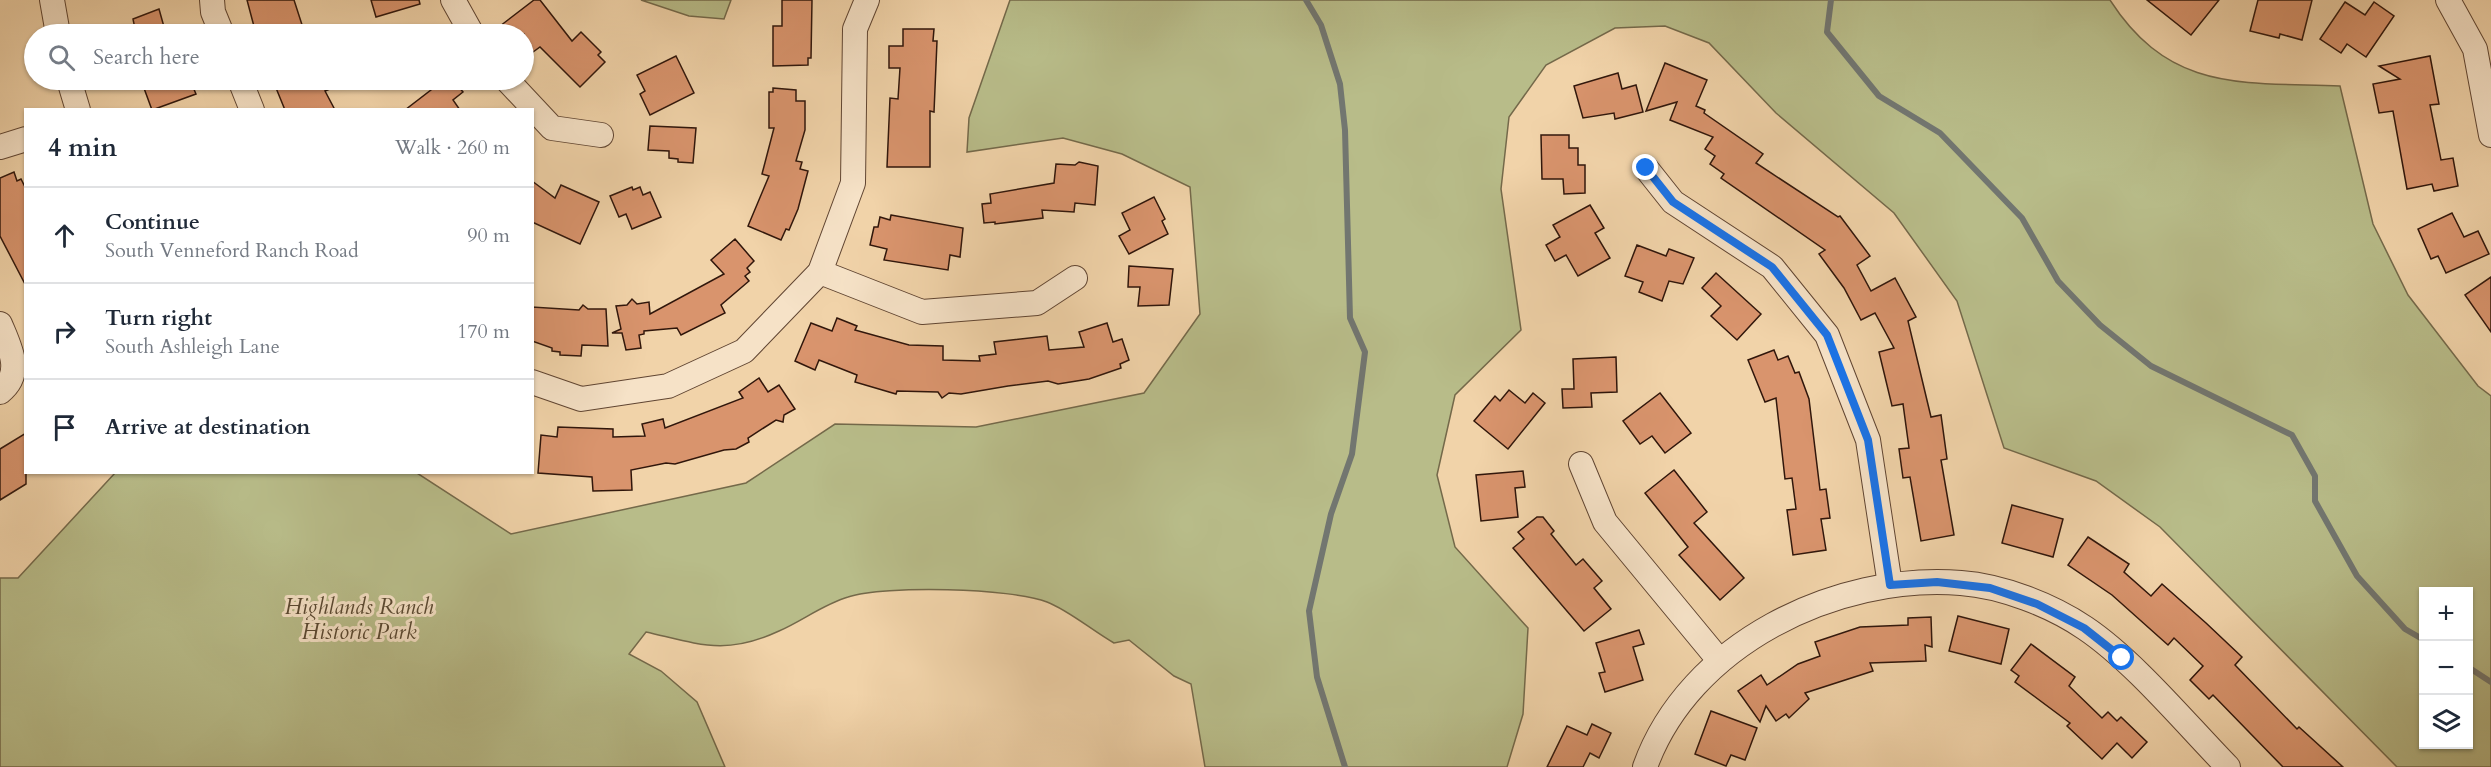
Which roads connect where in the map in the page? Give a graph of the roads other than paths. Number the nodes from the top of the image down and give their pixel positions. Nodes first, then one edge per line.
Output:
1 (52, 0) edge
2 (212, 0) edge
3 (453, 0) edge
4 (867, 0) edge
5 (2448, 0) edge
6 (56, 24) edge
7 (218, 24) edge
8 (466, 24) edge
9 (72, 90) edge
10 (244, 90) edge
11 (516, 90) edge
12 (77, 108) edge
13 (251, 108) edge
14 (533, 108) edge
15 (534, 109) edge
16 (601, 135) dead end
17 (2491, 135) edge
18 (24, 140) edge
19 (0, 147) edge
20 (1646, 168) dead end
21 (820, 272) junction
22 (1075, 278) dead end
23 (0, 324) edge
24 (534, 383) edge
25 (0, 392) edge
26 (1581, 464) dead end
27 (1890, 585) junction
28 (1719, 660) junction
29 (1645, 767) edge
30 (2228, 767) edge

1 - 6 street
2 - 7 street
3 - 8 street
4 - 21 street
5 - 17 street
9 - 12 street
10 - 13 street
11 - 14 street
15 - 16 street
18 - 19 street
20 - 27 street
21 - 22 street
21 - 24 street
23 - 25 street
26 - 28 street
27 - 28 street
27 - 30 street
28 - 29 street

